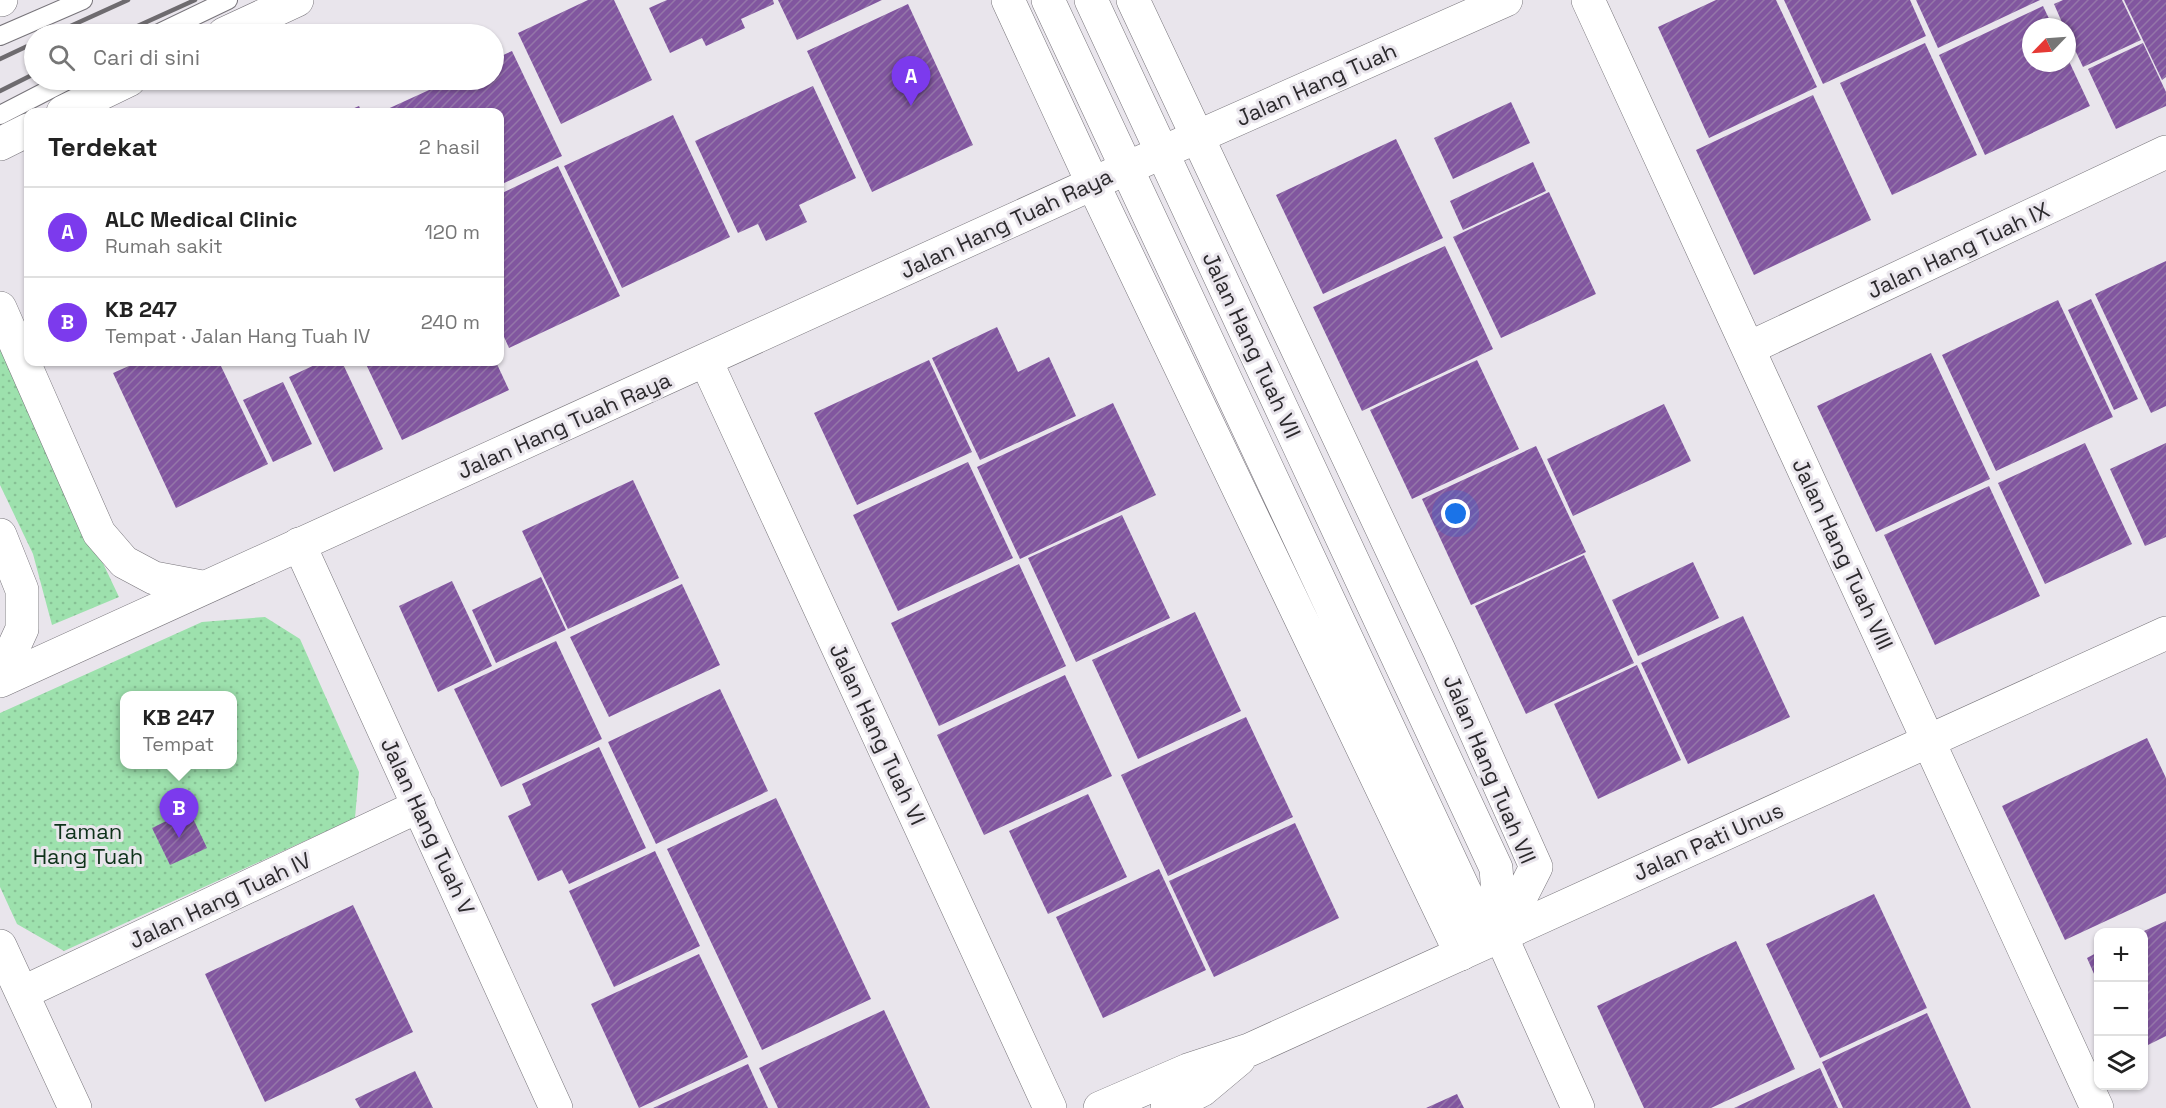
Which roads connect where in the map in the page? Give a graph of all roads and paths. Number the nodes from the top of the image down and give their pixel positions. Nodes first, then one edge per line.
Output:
1 (83, 0) edge
2 (228, 0) edge
3 (297, 0) edge
4 (1008, 0) edge
5 (1048, 0) edge
6 (1091, 0) edge
7 (1133, 0) edge
8 (1506, 0) edge
9 (1588, 0) edge
10 (28, 24) edge
11 (178, 24) edge
12 (245, 24) edge
13 (24, 26) edge
14 (0, 36) edge
15 (49, 90) edge
16 (108, 90) edge
17 (71, 108) edge
18 (0, 115) edge
19 (24, 132) edge
20 (1197, 136) junction
21 (0, 144) edge
22 (2166, 152) edge
23 (1163, 153) junction
24 (1127, 168) junction
25 (1093, 184) junction
26 (0, 308) edge
27 (1749, 348) junction
28 (706, 361) junction
29 (24, 363) edge
30 (26, 366) edge
31 (1328, 414) junction
32 (1292, 431) junction
33 (1257, 447) junction
34 (1226, 462) junction
35 (1290, 517) junction
36 (1258, 531) junction
37 (0, 535) edge
38 (299, 544) junction
39 (202, 587) junction
40 (2166, 633) edge
41 (1439, 650) junction
42 (1402, 667) junction
43 (0, 679) edge
44 (1368, 684) junction
45 (1338, 698) junction
46 (1928, 741) junction
47 (419, 806) junction
48 (1483, 944) junction
49 (0, 946) edge
50 (22, 993) junction
51 (1250, 1050) junction
52 (75, 1108) edge
53 (556, 1108) edge
54 (1050, 1108) edge
55 (1100, 1108) edge
56 (1167, 1108) edge
57 (1578, 1108) edge
58 (2097, 1108) edge

1 - 10 lane
2 - 11 lane
3 - 12 street
4 - 25 street
5 - 24 street, Jalan Hang Tuah VII
6 - 23 street, Jalan Hang Tuah VII
7 - 20 street, Jalan Hang Tuah VII
8 - 20 street, Jalan Hang Tuah
9 - 27 street, Jalan Hang Tuah VIII
13 - 14 lane
15 - 18 lane
16 - 17 street
19 - 21 street
20 - 23 street, Jalan Hang Tuah
20 - 31 street, Jalan Hang Tuah VII
22 - 27 street, Jalan Hang Tuah IX
23 - 24 street, Jalan Hang Tuah
23 - 32 street, Jalan Hang Tuah VII
24 - 25 street, Jalan Hang Tuah Raya
24 - 33 street, Jalan Hang Tuah VII
25 - 28 street, Jalan Hang Tuah Raya
25 - 34 street
26 - 29 street
27 - 46 street, Jalan Hang Tuah VIII
28 - 38 street, Jalan Hang Tuah Raya
28 - 54 street, Jalan Hang Tuah VI
30 - 39 street
31 - 32 street
31 - 41 street, Jalan Hang Tuah VII
32 - 33 street
32 - 42 street, Jalan Hang Tuah VII
33 - 34 street
33 - 35 street, Jalan Hang Tuah VII
34 - 36 street
35 - 36 street
35 - 44 street, Jalan Hang Tuah VII
36 - 45 street
37 - 43 street
38 - 39 street, Jalan Hang Tuah Raya
38 - 47 street, Jalan Hang Tuah V
39 - 43 street, Jalan Hang Tuah Raya
40 - 46 street, Jalan Pati Unus
41 - 42 street
41 - 48 street, Jalan Hang Tuah VII
42 - 44 street
42 - 48 street, Jalan Hang Tuah VII
44 - 45 street
44 - 48 street, Jalan Hang Tuah VII
45 - 48 street
46 - 48 street, Jalan Pati Unus
46 - 58 street, Jalan Hang Tuah VIII
47 - 50 street, Jalan Hang Tuah IV
47 - 53 street, Jalan Hang Tuah V
48 - 51 street, Jalan Pati Unus
48 - 57 street
49 - 50 street
50 - 52 street
51 - 55 street, Jalan Pati Unus
51 - 56 street, Jalan Pati Unus

